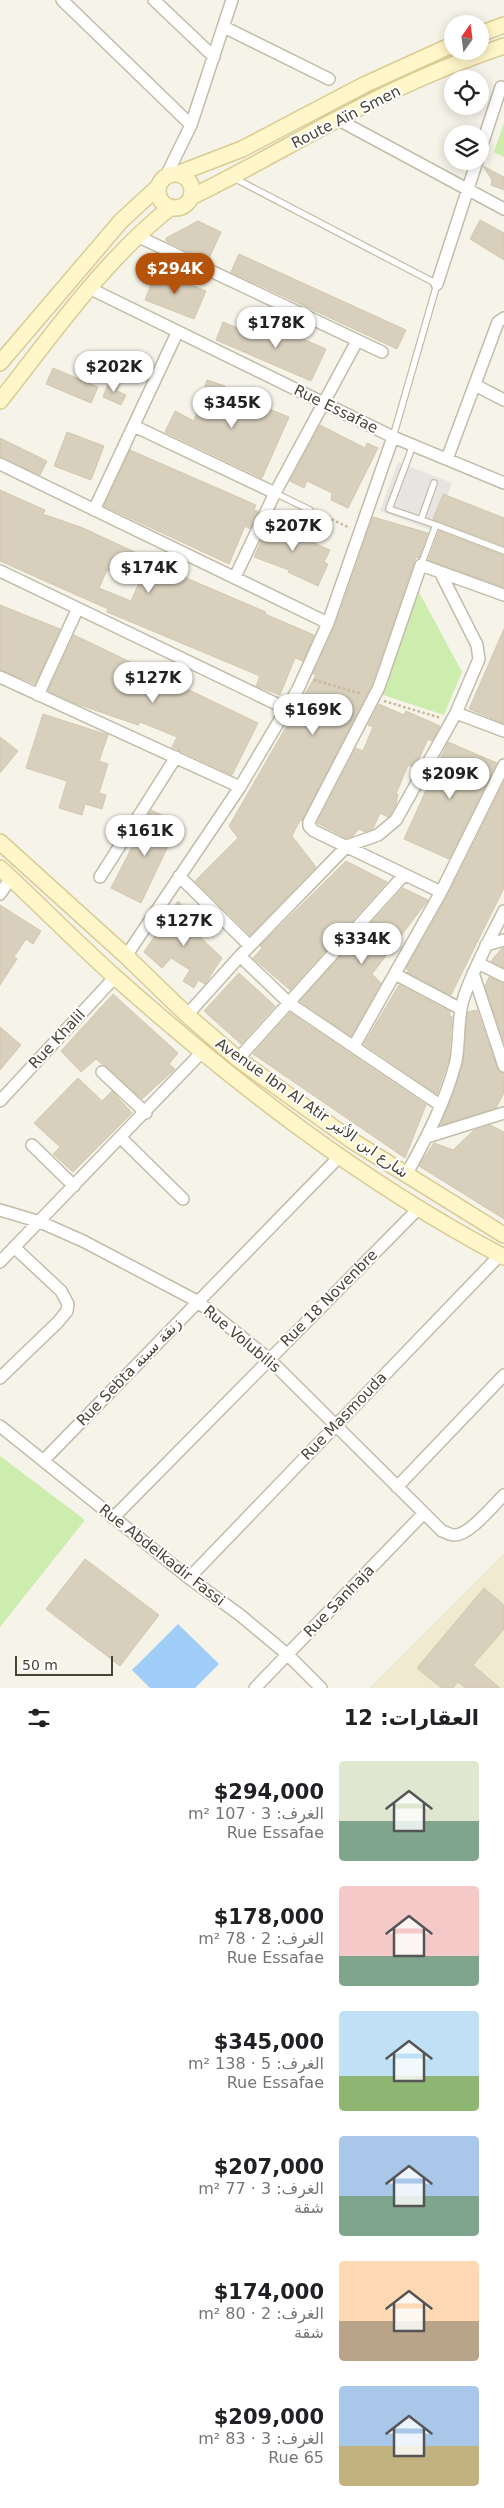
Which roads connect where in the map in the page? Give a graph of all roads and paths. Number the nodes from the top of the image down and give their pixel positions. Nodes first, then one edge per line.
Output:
1 (62, 0) edge
2 (154, 0) edge
3 (232, 0) edge
4 (504, 25) edge
5 (224, 27) junction
6 (489, 31) edge
7 (504, 46) edge
8 (444, 49) edge
9 (214, 57) junction
10 (329, 79) dead end
11 (501, 87) dead end
12 (337, 119) junction
13 (191, 125) junction
14 (489, 125) edge
15 (474, 170) edge
16 (232, 178) junction
17 (167, 179) junction
18 (467, 190) junction
19 (191, 197) junction
20 (171, 207) junction
21 (504, 209) edge
22 (137, 236) junction
23 (437, 284) junction
24 (91, 289) junction
25 (504, 318) edge
26 (178, 333) junction
27 (357, 341) junction
28 (382, 352) dead end
29 (0, 363) edge
30 (475, 385) junction
31 (504, 400) edge
32 (0, 401) edge
33 (324, 403) junction
34 (134, 426) junction
35 (393, 436) junction
36 (413, 445) junction
37 (447, 459) junction
38 (0, 464) edge
39 (504, 483) edge
40 (434, 484) dead end
41 (275, 493) junction
42 (94, 510) junction
43 (310, 510) joint
44 (421, 520) junction
45 (436, 525) junction
46 (359, 532) junction
47 (504, 551) edge
48 (421, 565) junction
49 (0, 571) edge
50 (440, 572) junction
51 (235, 577) junction
52 (504, 596) edge
53 (78, 610) junction
54 (328, 623) junction
55 (0, 677) edge
56 (38, 695) junction
57 (287, 708) junction
58 (456, 713) junction
59 (504, 731) edge
60 (176, 757) junction
61 (504, 765) edge
62 (240, 787) junction
63 (0, 842) edge
64 (347, 846) junction
65 (5, 873) edge
66 (404, 875) junction
67 (180, 876) junction
68 (100, 877) dead end
69 (441, 892) junction
70 (0, 894) edge
71 (504, 911) edge
72 (504, 940) edge
73 (486, 945) junction
74 (250, 946) junction
75 (126, 956) junction
76 (240, 956) junction
77 (475, 968) junction
78 (394, 974) junction
79 (504, 976) edge
80 (115, 977) junction
81 (289, 1003) junction
82 (461, 1009) junction
83 (187, 1016) junction
84 (354, 1046) junction
85 (202, 1052) junction
86 (238, 1059) junction
87 (504, 1066) edge
88 (102, 1072) dead end
89 (0, 1101) edge
90 (440, 1105) junction
91 (146, 1113) junction
92 (504, 1113) edge
93 (427, 1137) junction
94 (121, 1138) junction
95 (32, 1145) dead end
96 (340, 1156) junction
97 (406, 1175) junction
98 (74, 1186) junction
99 (183, 1199) dead end
100 (419, 1208) junction
101 (0, 1210) edge
102 (40, 1222) junction
103 (504, 1235) edge
104 (14, 1248) junction
105 (502, 1256) edge
106 (0, 1262) edge
107 (198, 1301) junction
108 (269, 1359) junction
109 (504, 1375) edge
110 (0, 1378) edge
111 (334, 1425) junction
112 (0, 1426) edge
113 (44, 1460) junction
114 (397, 1488) junction
115 (504, 1495) edge
116 (423, 1514) junction
117 (113, 1518) junction
118 (189, 1578) junction
119 (288, 1655) junction
120 (255, 1688) edge
121 (322, 1688) edge

1 - 13 street
2 - 9 street
3 - 5 street
4 - 6 main road
5 - 9 street
5 - 10 street
7 - 12 main road, Route Aïn Smen
8 - 17 main road, Route Aïn Smen
9 - 13 street
11 - 14 street
12 - 16 main road, Route Aïn Smen
12 - 18 street
13 - 17 street
15 - 18 street
16 - 19 main road, Route Aïn Smen
16 - 23 lane
17 - 19 main road
17 - 20 main road
17 - 29 main road, Route Aïn Smen
18 - 21 street
18 - 23 street
19 - 20 main road
20 - 22 main road
22 - 24 main road
22 - 27 street
23 - 35 lane
24 - 26 street, Rue Essafae
24 - 32 main road
25 - 30 street
26 - 33 street, Rue Essafae
26 - 34 street
27 - 28 street
27 - 33 street
30 - 31 street
30 - 37 street
33 - 35 street, Rue Essafae
33 - 41 street
34 - 41 street
34 - 42 street
35 - 36 street, Rue Essafae
35 - 46 street
36 - 37 street, Rue Essafae
36 - 44 lane
37 - 39 street, Rue Essafae
38 - 42 street
40 - 44 lane
41 - 43 lane
41 - 51 street
42 - 51 street
43 - 46 path
44 - 45 lane
45 - 47 lane
45 - 48 lane
46 - 54 street
48 - 50 street
48 - 64 street
49 - 53 street
50 - 52 street
50 - 58 street
51 - 54 street
53 - 56 street
53 - 57 street
54 - 57 street
55 - 56 street
56 - 60 street
57 - 62 street
58 - 59 street
58 - 64 street
60 - 62 street
60 - 68 street
61 - 69 street
62 - 67 street
63 - 75 main road, Avenue Ibn Al Atir شارع ابن الأثير
64 - 66 street
64 - 74 street
65 - 70 street
65 - 80 main road, Avenue Ibn Al Atir شارع ابن الأثير
66 - 69 street
66 - 81 street
67 - 74 street
67 - 75 street
69 - 78 street
71 - 73 street
72 - 73 street
73 - 77 street
74 - 76 street
75 - 83 main road, Avenue Ibn Al Atir شارع ابن الأثير
76 - 81 street
76 - 83 street
77 - 79 street
77 - 82 street
77 - 87 street
78 - 82 street
78 - 84 street
80 - 85 main road, Avenue Ibn Al Atir شارع ابن الأثير
80 - 89 street, Rue Khalil
81 - 84 street
81 - 86 street
82 - 90 street
83 - 86 main road, Avenue Ibn Al Atir شارع ابن الأثير
84 - 90 street
85 - 91 street
85 - 96 main road, Avenue Ibn Al Atir شارع ابن الأثير
86 - 97 main road, Avenue Ibn Al Atir شارع ابن الأثير
88 - 91 street
90 - 93 street
91 - 94 street
92 - 93 street
93 - 97 street
94 - 98 street
94 - 99 street
95 - 98 street
96 - 100 main road, Avenue Ibn Al Atir شارع ابن الأثير
96 - 107 street, Rue Sebta زنقة سبتة
97 - 103 main road, Avenue Ibn Al Atir شارع ابن الأثير
98 - 102 street
100 - 105 main road, Avenue Ibn Al Atir شارع ابن الأثير
100 - 108 street, Rue 18 Novenbre
101 - 102 street, Rue Volubilis
102 - 104 street
102 - 107 street, Rue Volubilis
104 - 106 street
104 - 110 street
105 - 111 street, Rue Masmouda
107 - 108 street, Rue Volubilis
107 - 113 street, Rue Sebta زنقة سبتة
108 - 111 street, Rue Volubilis
108 - 117 street, Rue 18 Novenbre
109 - 114 street
111 - 114 street, Rue Volubilis
111 - 118 street, Rue Masmouda
112 - 113 street, Rue Abdelkadir Fassi
113 - 117 street, Rue Abdelkadir Fassi
114 - 116 street, Rue Volubilis
115 - 116 street, Rue Volubilis
116 - 119 street, Rue Sanhaja
117 - 118 street, Rue Abdelkadir Fassi
118 - 119 street, Rue Abdelkadir Fassi
119 - 120 street, Rue Sanhaja
119 - 121 street, Rue Abdelkadir Fassi

